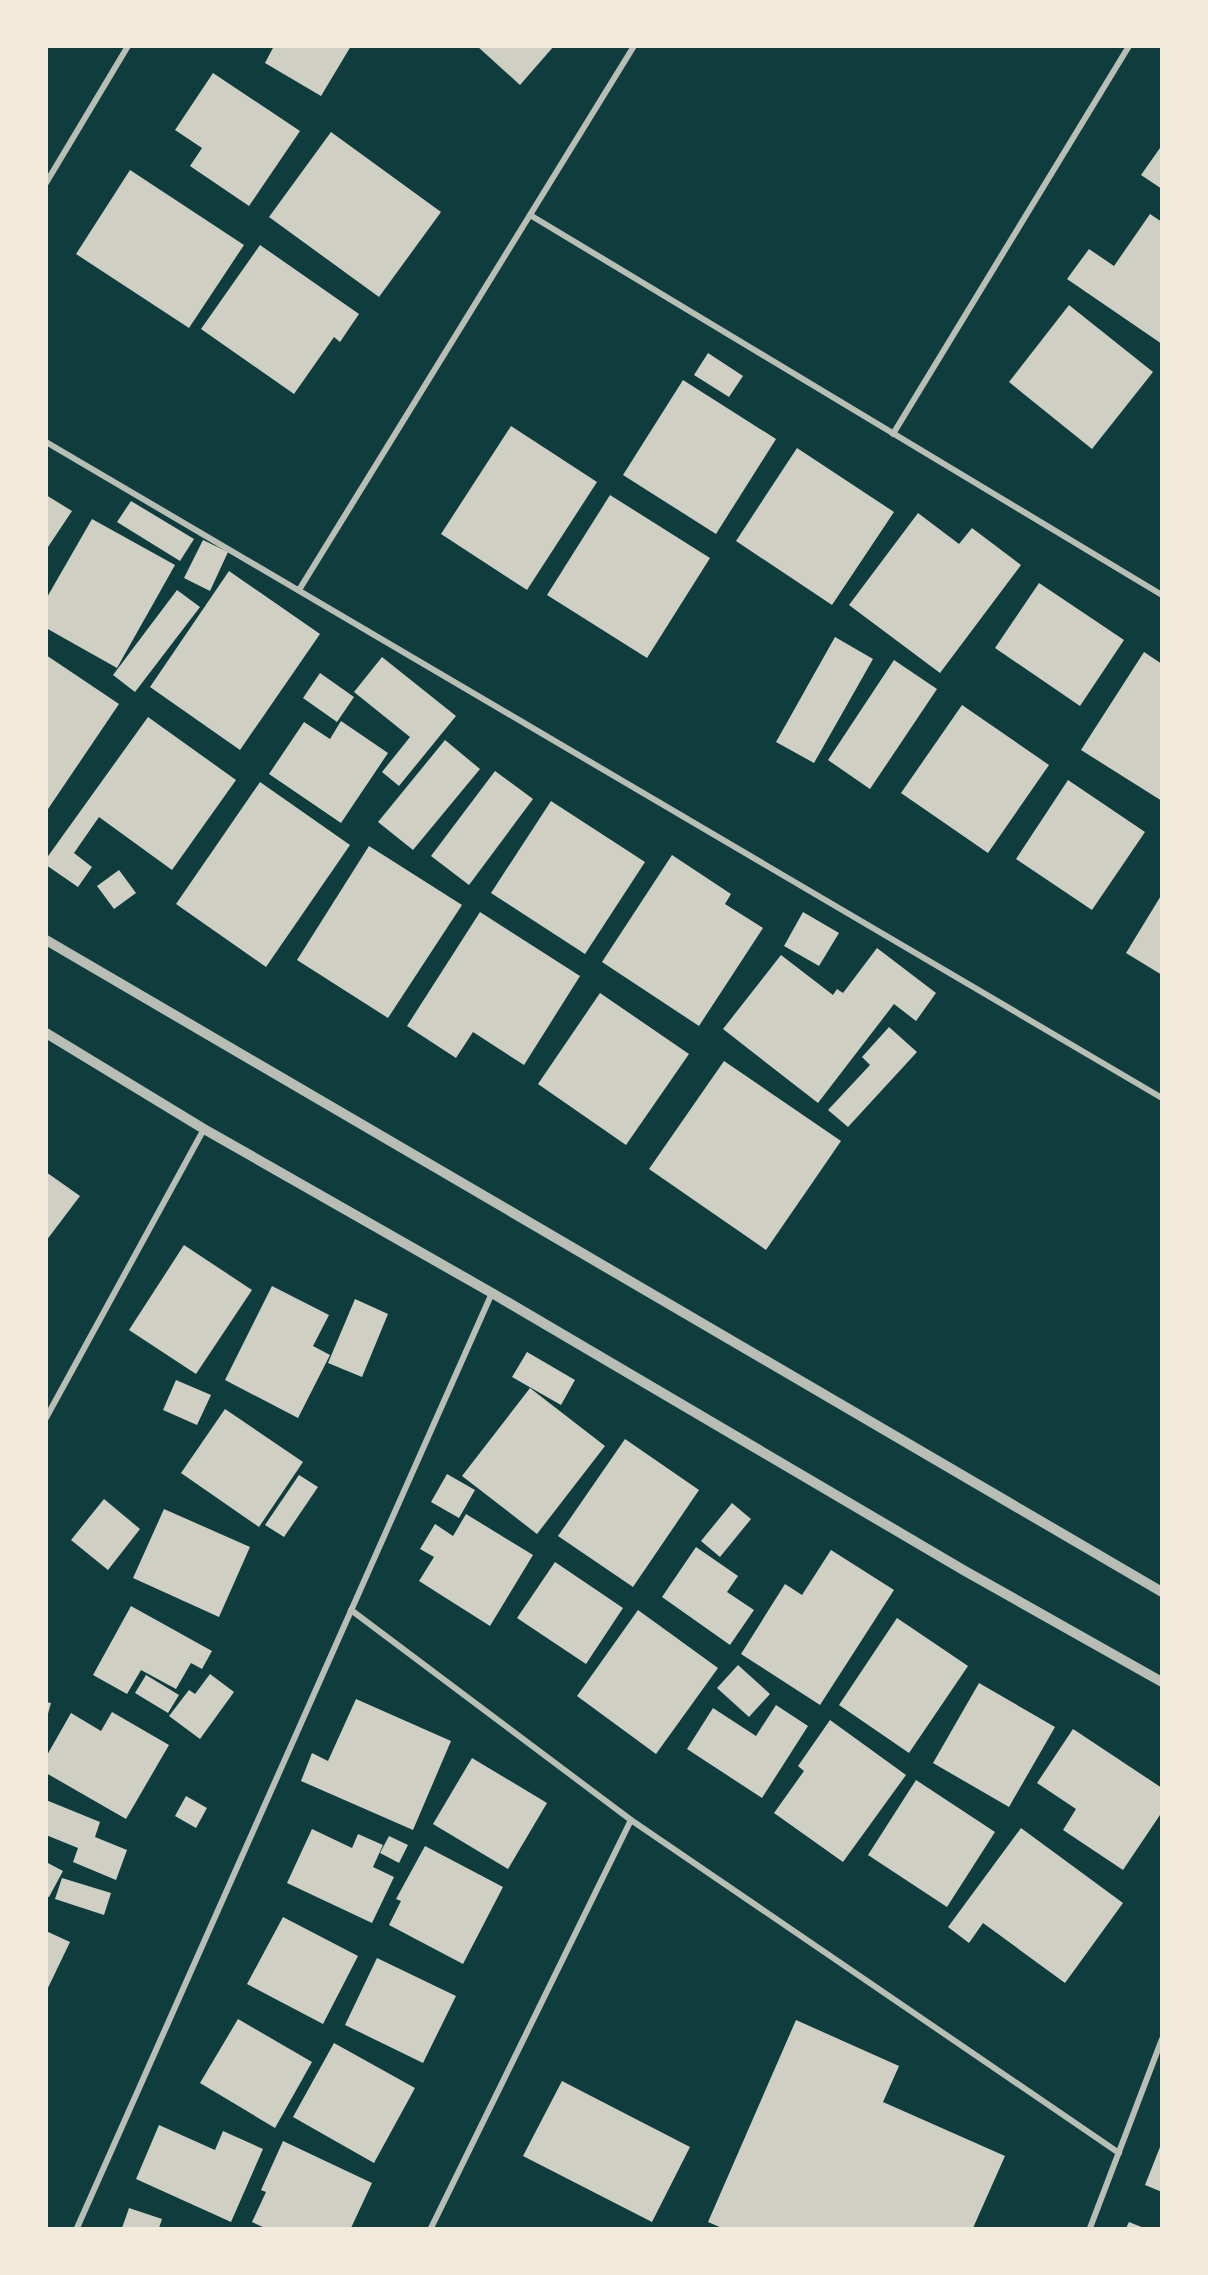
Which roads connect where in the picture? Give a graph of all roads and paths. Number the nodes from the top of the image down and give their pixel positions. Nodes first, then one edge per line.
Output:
1 (128, 46) edge
2 (634, 46) edge
3 (1129, 46) edge
4 (46, 183) edge
5 (530, 215) junction
6 (893, 434) junction
7 (46, 442) edge
8 (299, 590) junction
9 (1161, 596) edge
10 (46, 940) edge
11 (46, 1033) edge
12 (1161, 1098) edge
13 (204, 1129) junction
14 (492, 1293) junction
15 (47, 1415) edge
16 (1161, 1592) edge
17 (351, 1610) junction
18 (1161, 1682) edge
19 (631, 1820) junction
20 (1161, 2039) edge
21 (1119, 2153) junction
22 (77, 2229) edge
23 (431, 2229) edge
24 (1090, 2229) edge

1 - 4 street
2 - 5 street
3 - 6 street
5 - 6 street
5 - 8 street
6 - 9 street
7 - 8 street
8 - 12 street
10 - 16 street
11 - 13 street
13 - 14 street
13 - 15 street
14 - 17 street
14 - 18 street
17 - 19 street
17 - 22 street
19 - 21 street
19 - 23 street
20 - 21 street
21 - 24 street

